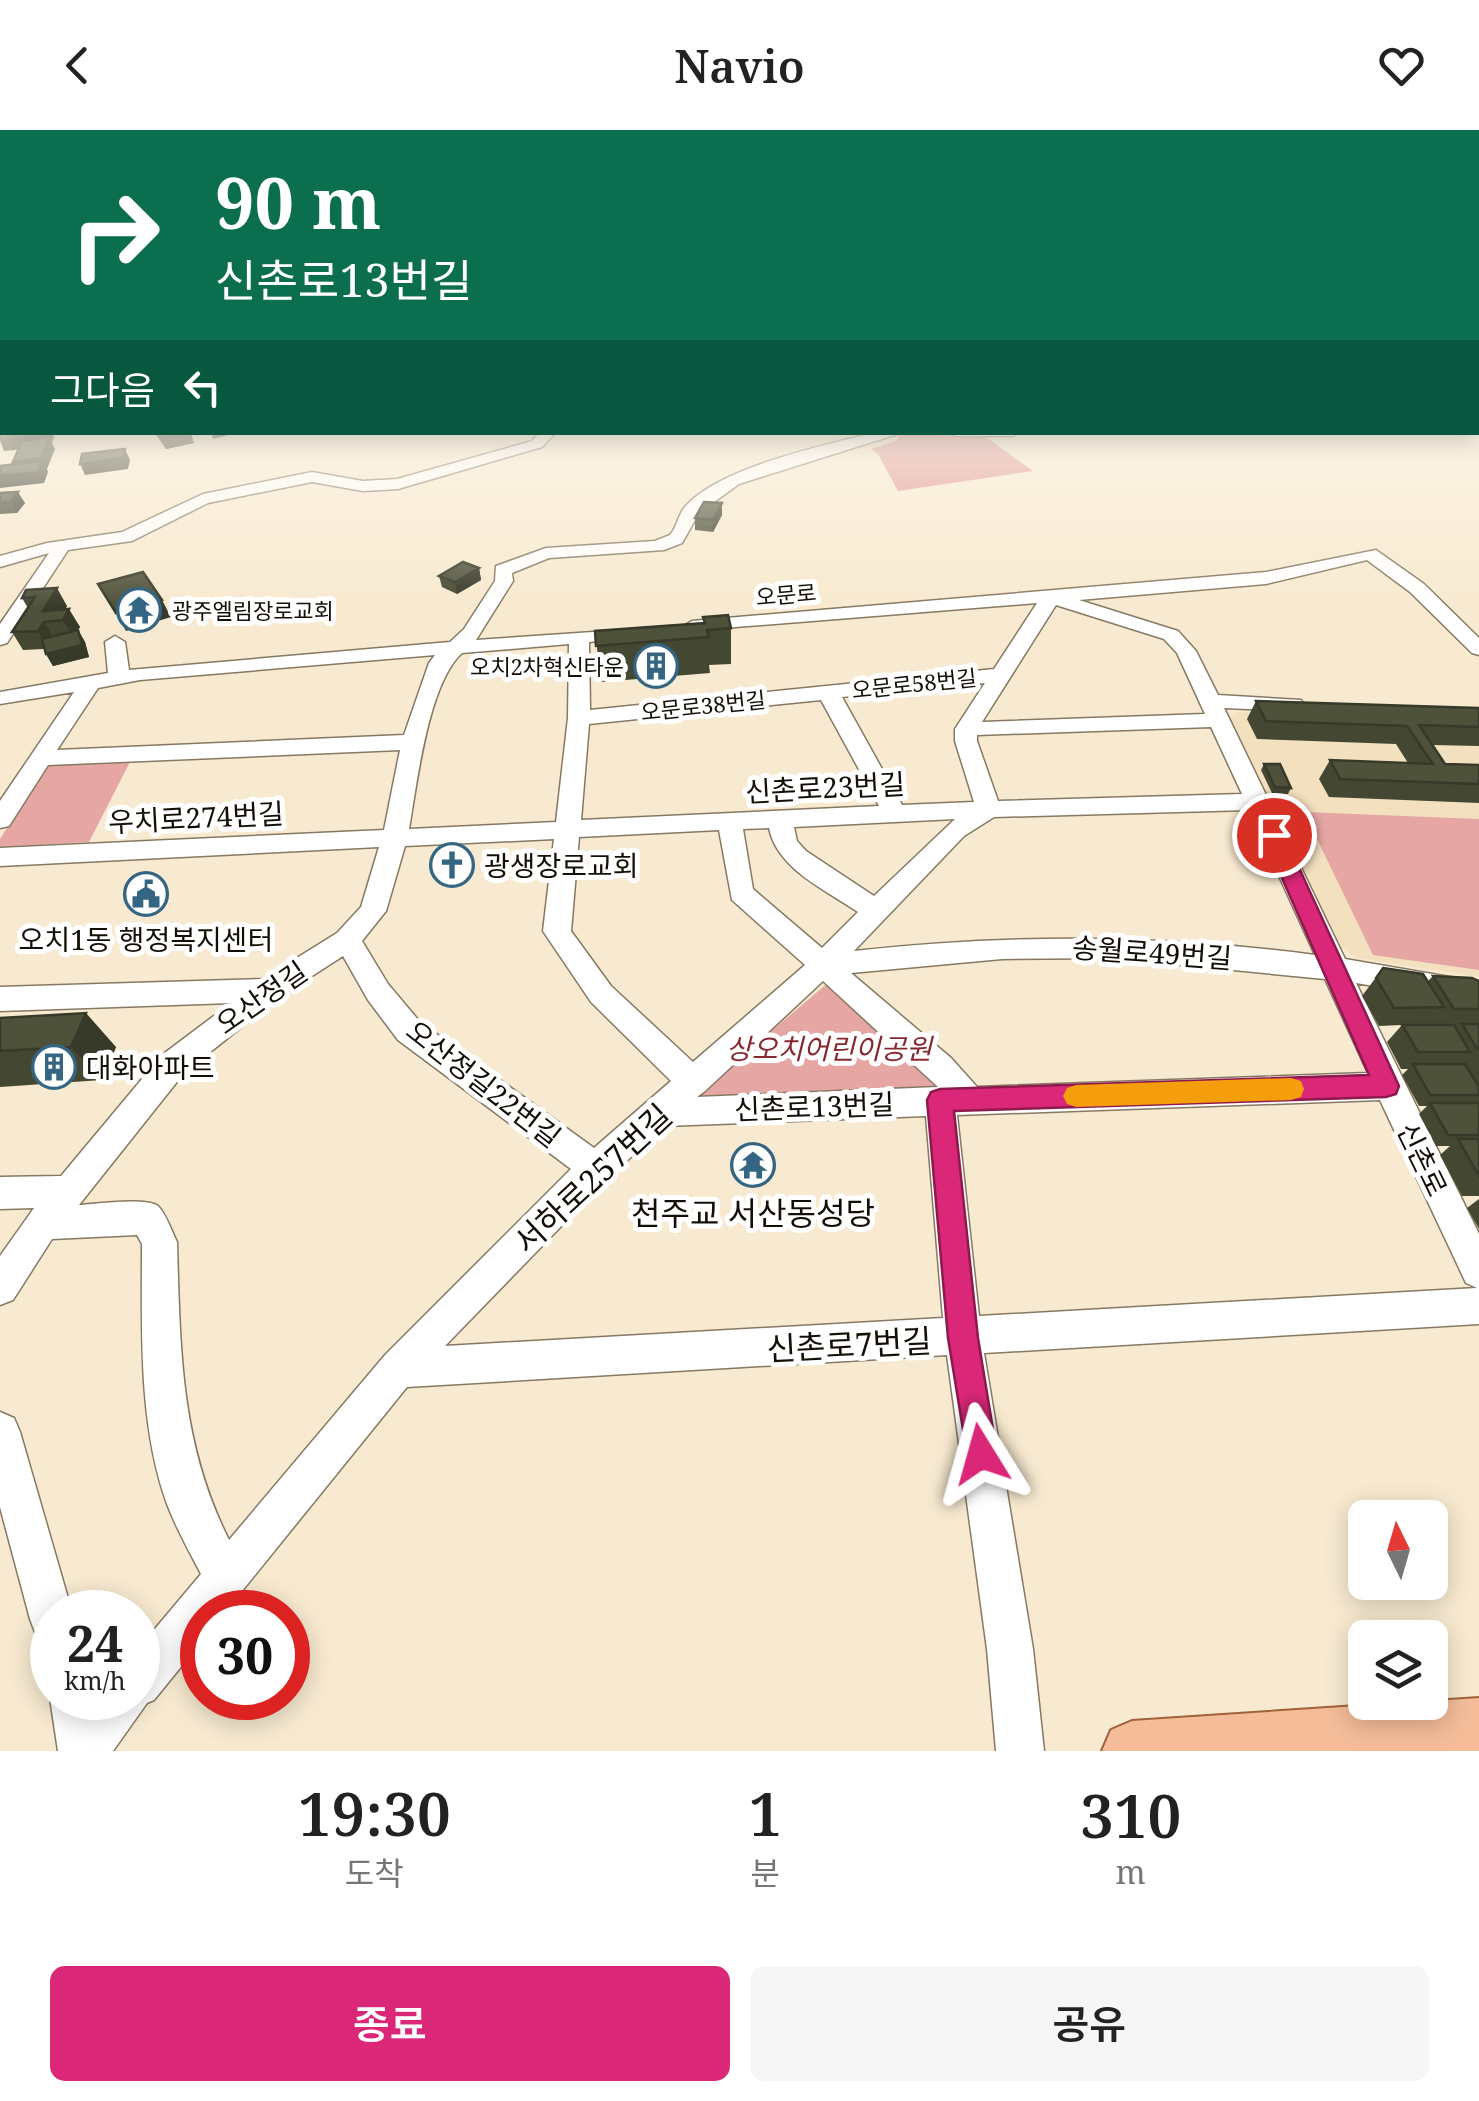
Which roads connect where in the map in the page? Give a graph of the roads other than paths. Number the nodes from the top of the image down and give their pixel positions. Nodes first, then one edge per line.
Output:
1 (500, 457) edge
2 (802, 457) edge
3 (60, 548) junction
4 (0, 562) edge
5 (1051, 597) junction
6 (580, 637) junction
7 (0, 638) edge
8 (115, 642) dead end
9 (452, 647) junction
10 (1479, 650) edge
11 (999, 674) junction
12 (119, 677) junction
13 (92, 680) junction
14 (828, 692) junction
15 (0, 698) edge
16 (1306, 705) edge
17 (1214, 710) junction
18 (578, 718) junction
19 (966, 729) junction
20 (413, 742) junction
21 (41, 758) junction
22 (1258, 802) junction
23 (989, 809) junction
24 (896, 814) junction
25 (0, 820) edge
26 (780, 820) junction
27 (730, 822) junction
28 (565, 831) junction
29 (395, 837) junction
30 (0, 856) edge
31 (876, 911) junction
32 (347, 940) junction
33 (823, 965) junction
34 (1335, 966) junction
35 (268, 990) junction
36 (1479, 993) edge
37 (0, 999) edge
38 (694, 1082) junction
39 (1386, 1086) junction
40 (954, 1100) junction
41 (661, 1112) junction
42 (595, 1168) junction
43 (70, 1191) junction
44 (0, 1193) edge
45 (43, 1223) junction
46 (1479, 1272) edge
47 (0, 1288) edge
48 (1479, 1306) edge
49 (963, 1338) junction
50 (398, 1368) junction
51 (0, 1432) edge
52 (225, 1577) junction
53 (44, 1590) edge
54 (160, 1657) edge
55 (77, 1720) edge
56 (108, 1720) edge
57 (1479, 1728) edge
58 (82, 1751) edge
59 (1020, 1751) edge
60 (1132, 1751) edge

1 - 3 street
2 - 9 street, 오산정길
3 - 4 street
3 - 7 street
5 - 6 street, 오문로
5 - 10 street, 오문로
5 - 11 street, 오문로58번길
5 - 17 street, 신촌로
6 - 9 street, 오문로
6 - 18 street
8 - 12 street
9 - 12 street, 오문로
9 - 20 street, 오산정길
11 - 14 street, 오문로58번길
11 - 19 street, 오문로58번길
12 - 13 street, 오문로
13 - 15 street, 오문로
13 - 21 street
14 - 18 street, 오문로38번길
14 - 24 street
16 - 17 street
17 - 19 street, 오문로58번길
17 - 22 street, 신촌로
18 - 28 street
19 - 23 street, 오문로58번길
20 - 21 street
20 - 29 street, 오산정길
21 - 25 street
22 - 23 street, 신촌로23번길
22 - 34 street, 신촌로
23 - 24 street, 신촌로23번길
23 - 31 street, 서하로257번길
24 - 26 street, 신촌로23번길
26 - 27 street, 신촌로23번길
26 - 31 street
27 - 28 street, 신촌로23번길
27 - 33 street
28 - 29 street, 신촌로23번길
28 - 38 street
29 - 30 street, 우치로274번길
29 - 32 street, 오산정길
31 - 33 street, 서하로257번길
32 - 35 street, 오산정길
32 - 42 street, 오산정길22번길
33 - 34 street, 송월로49번길
33 - 38 street, 서하로257번길
33 - 40 street
34 - 36 street, 송월로49번길
34 - 39 street, 신촌로
35 - 37 street
35 - 43 street, 오산정길
38 - 41 street, 서하로257번길
39 - 40 street, 신촌로13번길
39 - 46 street, 신촌로
40 - 41 street, 신촌로13번길
40 - 49 street
41 - 42 street, 서하로257번길
42 - 50 street, 서하로257번길
43 - 44 street
43 - 45 street, 오산정길
45 - 47 street, 오산정길
45 - 52 street
48 - 49 street, 신촌로7번길
49 - 50 street, 신촌로7번길
49 - 59 street
50 - 52 street, 서하로257번길
51 - 53 street
52 - 54 street, 서하로257번길
55 - 58 street
56 - 58 street
57 - 60 main road

